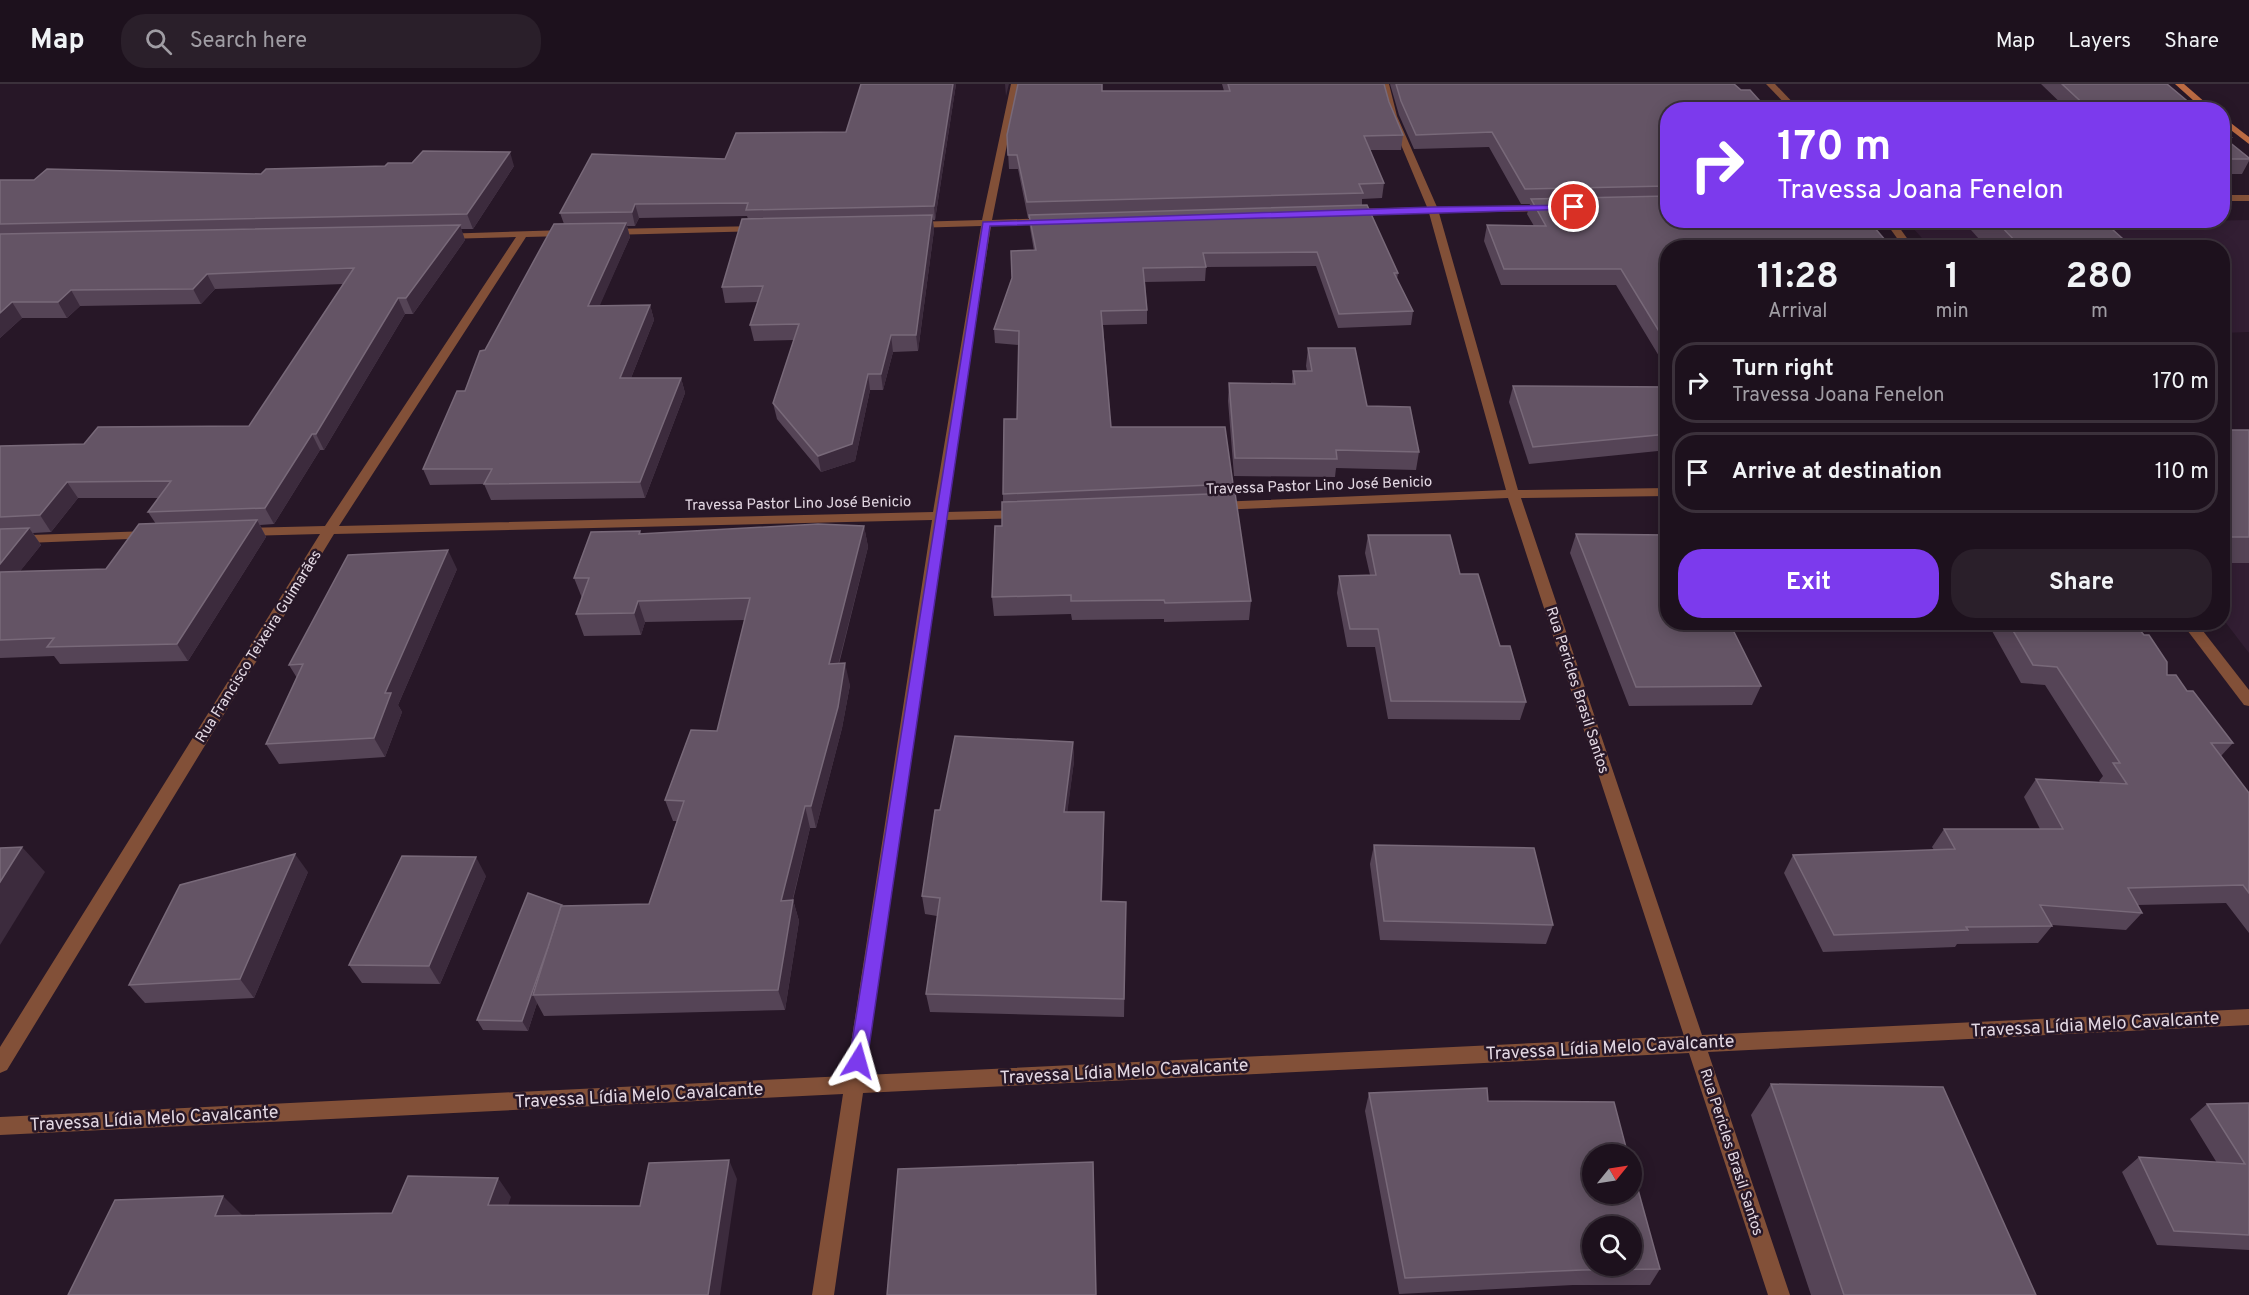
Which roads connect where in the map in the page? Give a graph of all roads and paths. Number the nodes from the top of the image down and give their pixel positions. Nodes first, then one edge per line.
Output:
1 (1015, 84) edge
2 (1385, 84) edge
3 (1770, 84) edge
4 (2179, 84) edge
5 (1788, 102) edge
6 (2200, 102) edge
7 (2230, 126) edge
8 (2249, 141) edge
9 (2230, 198) edge
10 (2249, 198) edge
11 (1562, 207) edge
12 (1432, 209) junction
13 (1338, 212) edge
14 (1056, 221) edge
15 (986, 224) junction
16 (903, 225) edge
17 (772, 228) edge
18 (594, 232) edge
19 (582, 233) edge
20 (523, 234) junction
21 (428, 236) edge
22 (1660, 492) edge
23 (1513, 494) junction
24 (1202, 506) edge
25 (1035, 513) edge
26 (939, 517) junction
27 (330, 529) junction
28 (224, 532) edge
29 (165, 534) edge
30 (0, 540) edge
31 (2194, 630) edge
32 (2249, 701) edge
33 (2249, 1017) edge
34 (1696, 1043) junction
35 (0, 1064) edge
36 (854, 1084) junction
37 (0, 1126) edge
38 (823, 1295) edge
39 (1779, 1295) edge

1 - 15 street
2 - 12 street, Rua Pericles Brasil Santos
3 - 5 street
4 - 6 street
7 - 8 street
9 - 10 street
11 - 12 street
12 - 13 street
12 - 23 street, Rua Pericles Brasil Santos
14 - 15 street
15 - 16 street
15 - 26 street
17 - 18 street
19 - 20 street
20 - 21 street
20 - 27 street, Rua Francisco Teixeira Guimarães
22 - 23 street, Travessa Pastor Lino José Benicio
23 - 24 street, Travessa Pastor Lino José Benicio
23 - 34 street, Rua Pericles Brasil Santos
25 - 26 street, Travessa Pastor Lino José Benicio
26 - 27 street, Travessa Pastor Lino José Benicio
26 - 36 street
27 - 28 street, Travessa Pastor Lino José Benicio
27 - 35 street, Rua Francisco Teixeira Guimarães
29 - 30 street
31 - 32 street
33 - 34 street, Travessa Lídia Melo Cavalcante
34 - 36 street, Travessa Lídia Melo Cavalcante
34 - 39 street, Rua Pericles Brasil Santos
36 - 37 street, Travessa Lídia Melo Cavalcante
36 - 38 street

